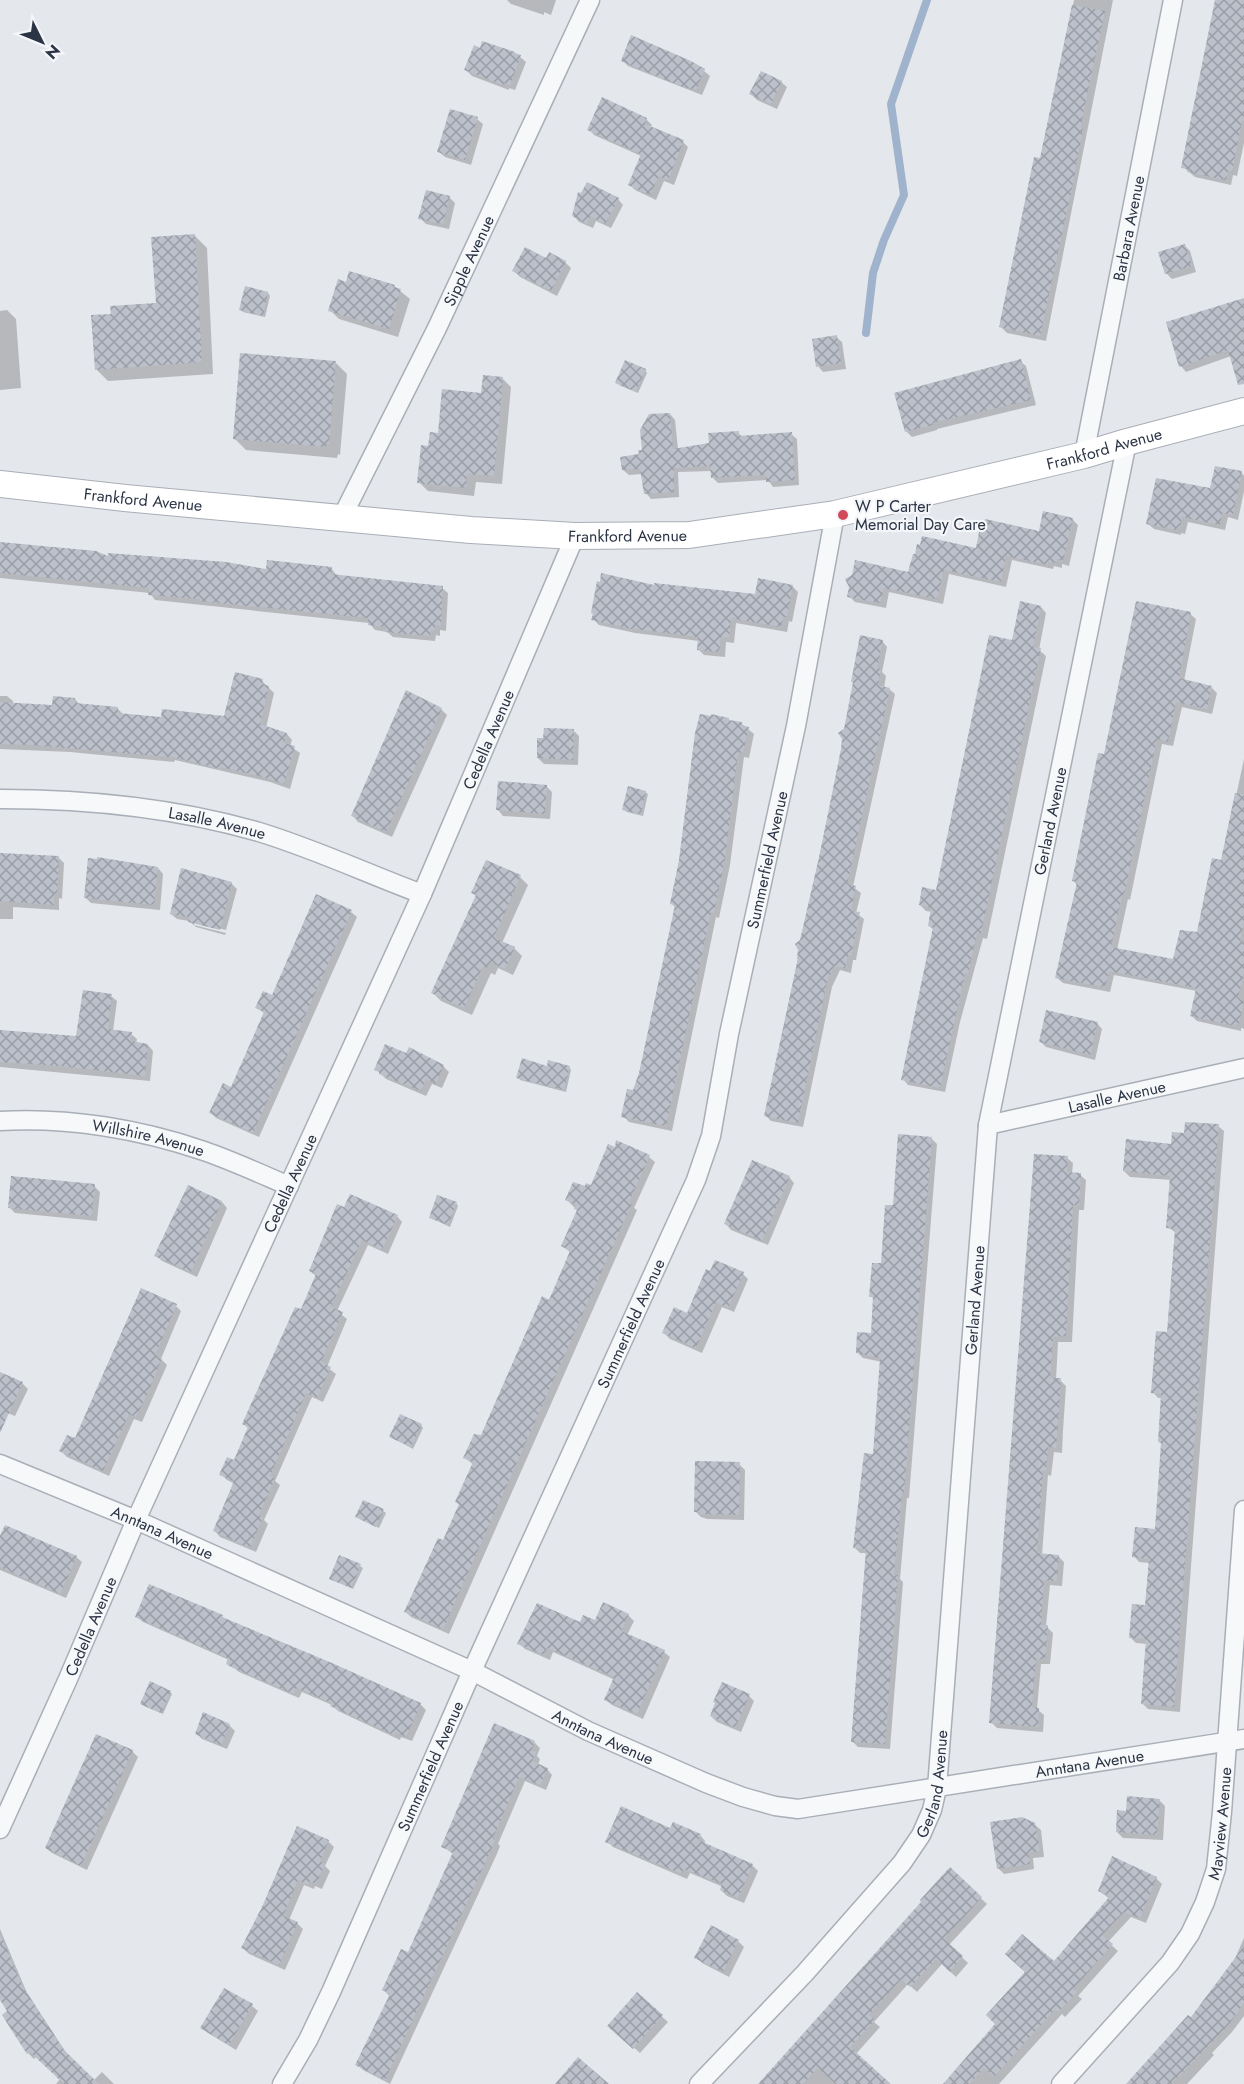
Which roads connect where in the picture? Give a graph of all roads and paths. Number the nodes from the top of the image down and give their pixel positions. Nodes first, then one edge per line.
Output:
1 (590, 0) edge
2 (1173, 0) edge
3 (1244, 411) edge
4 (1127, 442) junction
5 (1084, 456) junction
6 (0, 484) edge
7 (835, 514) junction
8 (342, 517) junction
9 (575, 536) junction
10 (0, 799) edge
11 (422, 894) junction
12 (1244, 1068) edge
13 (0, 1121) edge
14 (988, 1125) junction
15 (290, 1186) junction
16 (0, 1464) edge
17 (1244, 1510) edge
18 (136, 1520) junction
19 (472, 1671) junction
20 (1235, 1740) edge
21 (938, 1788) junction
22 (0, 1829) edge
23 (282, 2084) edge
24 (699, 2084) edge
25 (1061, 2084) edge

1 - 8 street, Sipple Avenue
2 - 5 street, Barbara Avenue
3 - 4 street, Frankford Avenue
4 - 5 street, Frankford Avenue
4 - 14 street, Gerland Avenue
5 - 7 street, Frankford Avenue
6 - 8 street, Frankford Avenue
7 - 9 street, Frankford Avenue
7 - 19 street, Summerfield Avenue
8 - 9 street, Frankford Avenue
9 - 11 street, Cedella Avenue
10 - 11 street, Lasalle Avenue
11 - 15 street, Cedella Avenue
12 - 14 street, Lasalle Avenue
13 - 15 street, Willshire Avenue
14 - 21 street, Gerland Avenue
15 - 18 street, Cedella Avenue
16 - 18 street, Anntana Avenue
17 - 20 street, Mayview Avenue
18 - 19 street, Anntana Avenue
18 - 22 street, Cedella Avenue
19 - 21 street, Anntana Avenue
19 - 23 street, Summerfield Avenue
20 - 21 street, Anntana Avenue
20 - 25 street, Mayview Avenue
21 - 24 street, Gerland Avenue

